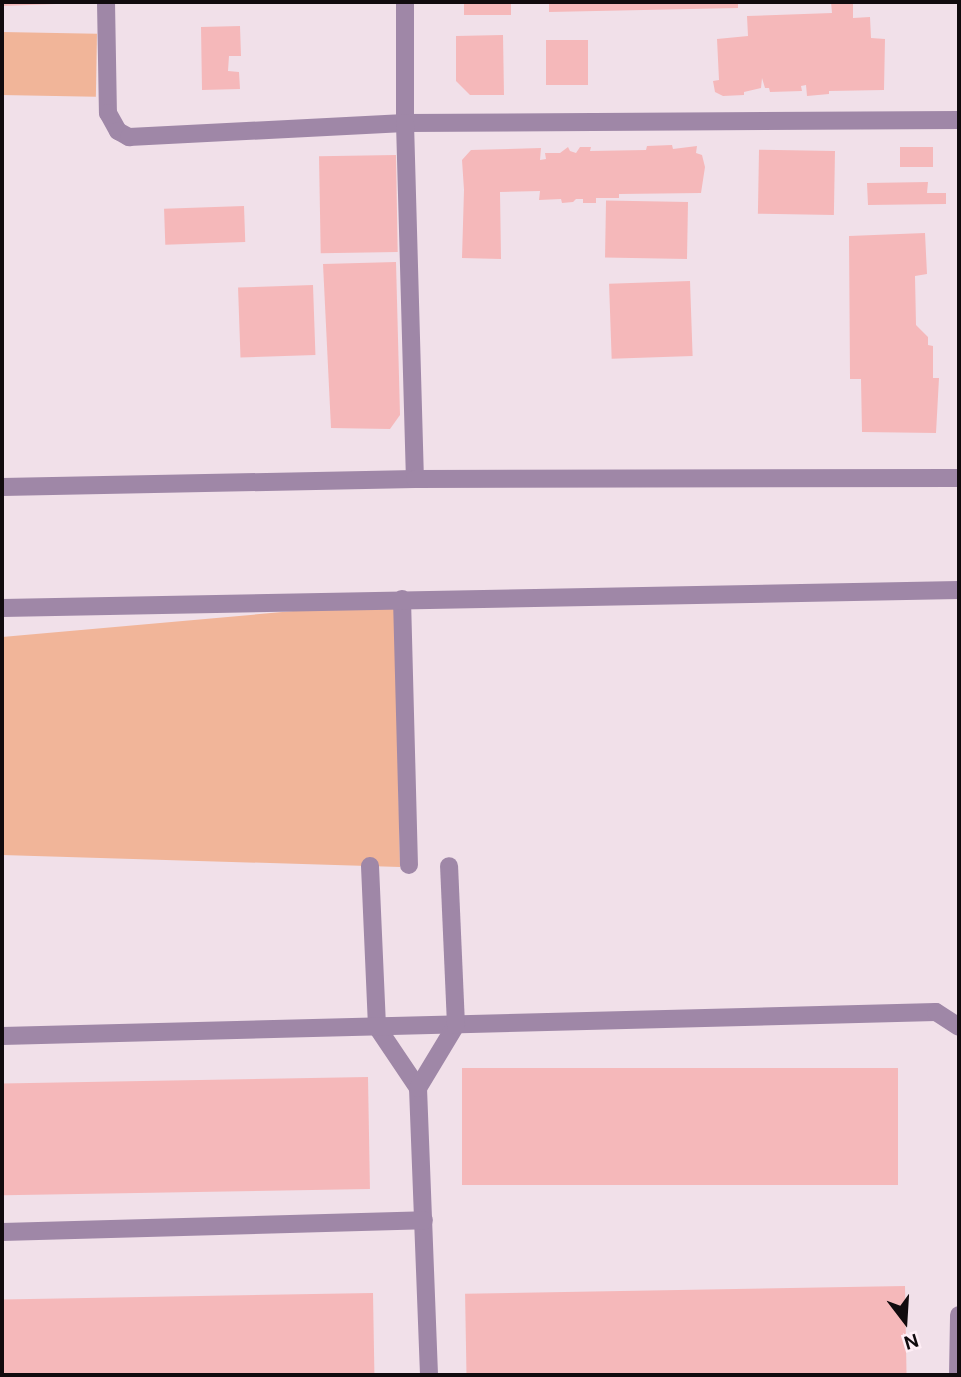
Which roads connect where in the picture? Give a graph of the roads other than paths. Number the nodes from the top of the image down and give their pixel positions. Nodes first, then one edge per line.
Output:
1 (106, 2) edge
2 (405, 2) edge
3 (959, 120) edge
4 (405, 122) junction
5 (959, 478) edge
6 (415, 480) junction
7 (2, 488) edge
8 (959, 590) edge
9 (402, 599) junction
10 (2, 608) edge
11 (409, 865) dead end
12 (370, 866) dead end
13 (449, 866) dead end
14 (456, 1025) junction
15 (377, 1027) junction
16 (959, 1027) edge
17 (2, 1036) edge
18 (418, 1088) junction
19 (425, 1220) junction
20 (2, 1232) edge
21 (959, 1315) edge
22 (429, 1375) edge
23 (958, 1375) edge

1 - 4 street
2 - 4 street
3 - 4 street
4 - 6 street
5 - 6 street
6 - 7 street
8 - 9 street
9 - 10 street
9 - 11 street
12 - 15 street
13 - 14 street
14 - 15 street
14 - 16 street
14 - 18 street
15 - 17 street
15 - 18 street
18 - 19 street
19 - 20 street
19 - 22 street
21 - 23 street

